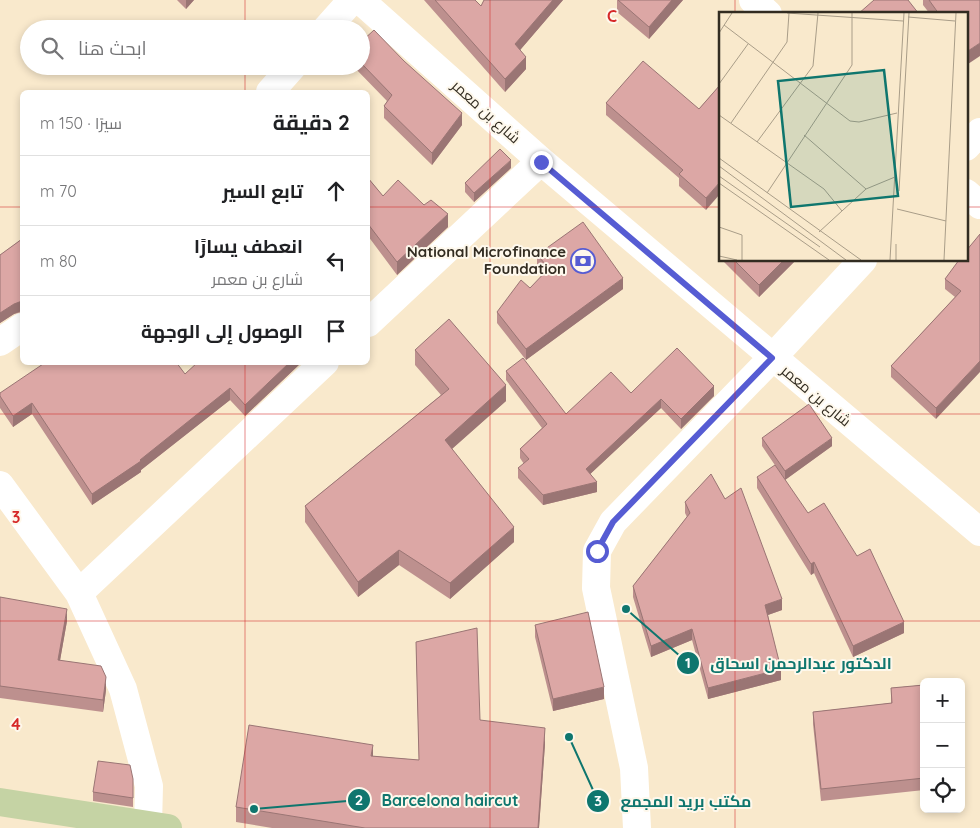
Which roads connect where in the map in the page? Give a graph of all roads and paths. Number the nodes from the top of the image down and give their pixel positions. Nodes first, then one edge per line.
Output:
1 (352, 0) edge
2 (360, 0) edge
3 (753, 0) edge
4 (766, 12) edge
5 (334, 20) edge
6 (285, 75) edge
7 (272, 90) edge
8 (980, 132) edge
9 (968, 146) edge
10 (541, 162) junction
11 (968, 195) edge
12 (980, 205) edge
13 (862, 261) edge
14 (370, 321) edge
15 (20, 328) edge
16 (0, 342) edge
17 (772, 358) junction
18 (322, 365) edge
19 (0, 485) edge
20 (980, 532) edge
21 (78, 593) junction
22 (0, 802) edge
23 (158, 827) edge
24 (637, 828) edge

1 - 5 street
2 - 10 street, شارع بن معمر
3 - 4 street
6 - 7 street
8 - 9 street
10 - 14 street
10 - 17 street, شارع بن معمر
11 - 12 street
13 - 17 street
15 - 16 street
17 - 20 street, شارع بن معمر
17 - 24 street
18 - 21 street
19 - 21 street
21 - 23 street
22 - 23 main road

